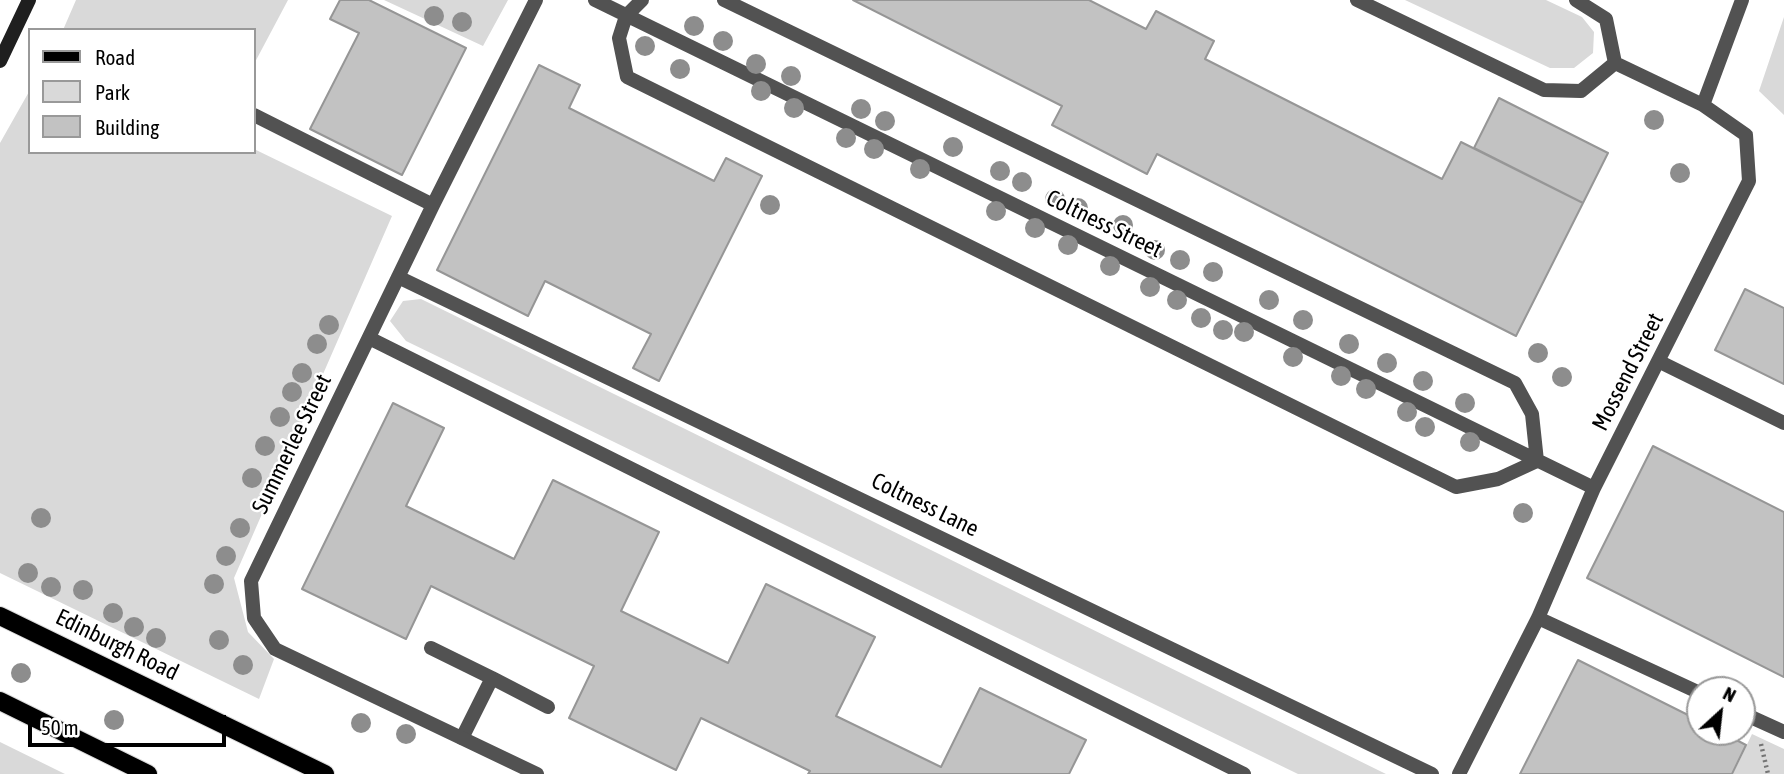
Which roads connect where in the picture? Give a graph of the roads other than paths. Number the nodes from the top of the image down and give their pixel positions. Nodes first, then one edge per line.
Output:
1 (29, 0) edge
2 (536, 0) edge
3 (595, 0) edge
4 (642, 0) edge
5 (724, 0) edge
6 (1357, 0) edge
7 (1576, 0) edge
8 (1742, 0) edge
9 (626, 16) junction
10 (0, 61) edge
11 (1615, 63) junction
12 (1703, 105) junction
13 (256, 116) edge
14 (433, 205) junction
15 (398, 278) junction
16 (369, 338) junction
17 (1658, 361) junction
18 (1784, 423) edge
19 (1537, 461) junction
20 (1594, 488) junction
21 (0, 616) edge
22 (1538, 618) junction
23 (431, 648) dead end
24 (492, 678) junction
25 (1686, 687) edge
26 (0, 701) edge
27 (548, 708) dead end
28 (1756, 719) edge
29 (1784, 732) edge
30 (461, 738) junction
31 (148, 774) edge
32 (325, 774) edge
33 (537, 774) edge
34 (1244, 774) edge
35 (1432, 774) edge
36 (1460, 774) edge

1 - 10 main road
2 - 14 street, Summerlee Street
3 - 9 street, Coltness Street
4 - 9 street
5 - 19 street
6 - 11 street
7 - 11 street
8 - 12 street
9 - 19 street, Coltness Street
9 - 19 street
11 - 12 street
12 - 17 street, Mossend Street
13 - 14 street
14 - 15 street, Summerlee Street
15 - 16 street, Summerlee Street
15 - 35 street, Coltness Lane
16 - 30 street, Summerlee Street
16 - 34 street
17 - 18 street
17 - 20 street, Mossend Street
19 - 20 street, Coltness Street
20 - 22 street, Mossend Street
21 - 32 main road, Edinburgh Road
22 - 25 street
22 - 36 street, Mossend Street
23 - 24 street
24 - 27 street
24 - 30 street
26 - 31 main road
28 - 29 street
30 - 33 street, Summerlee Street

